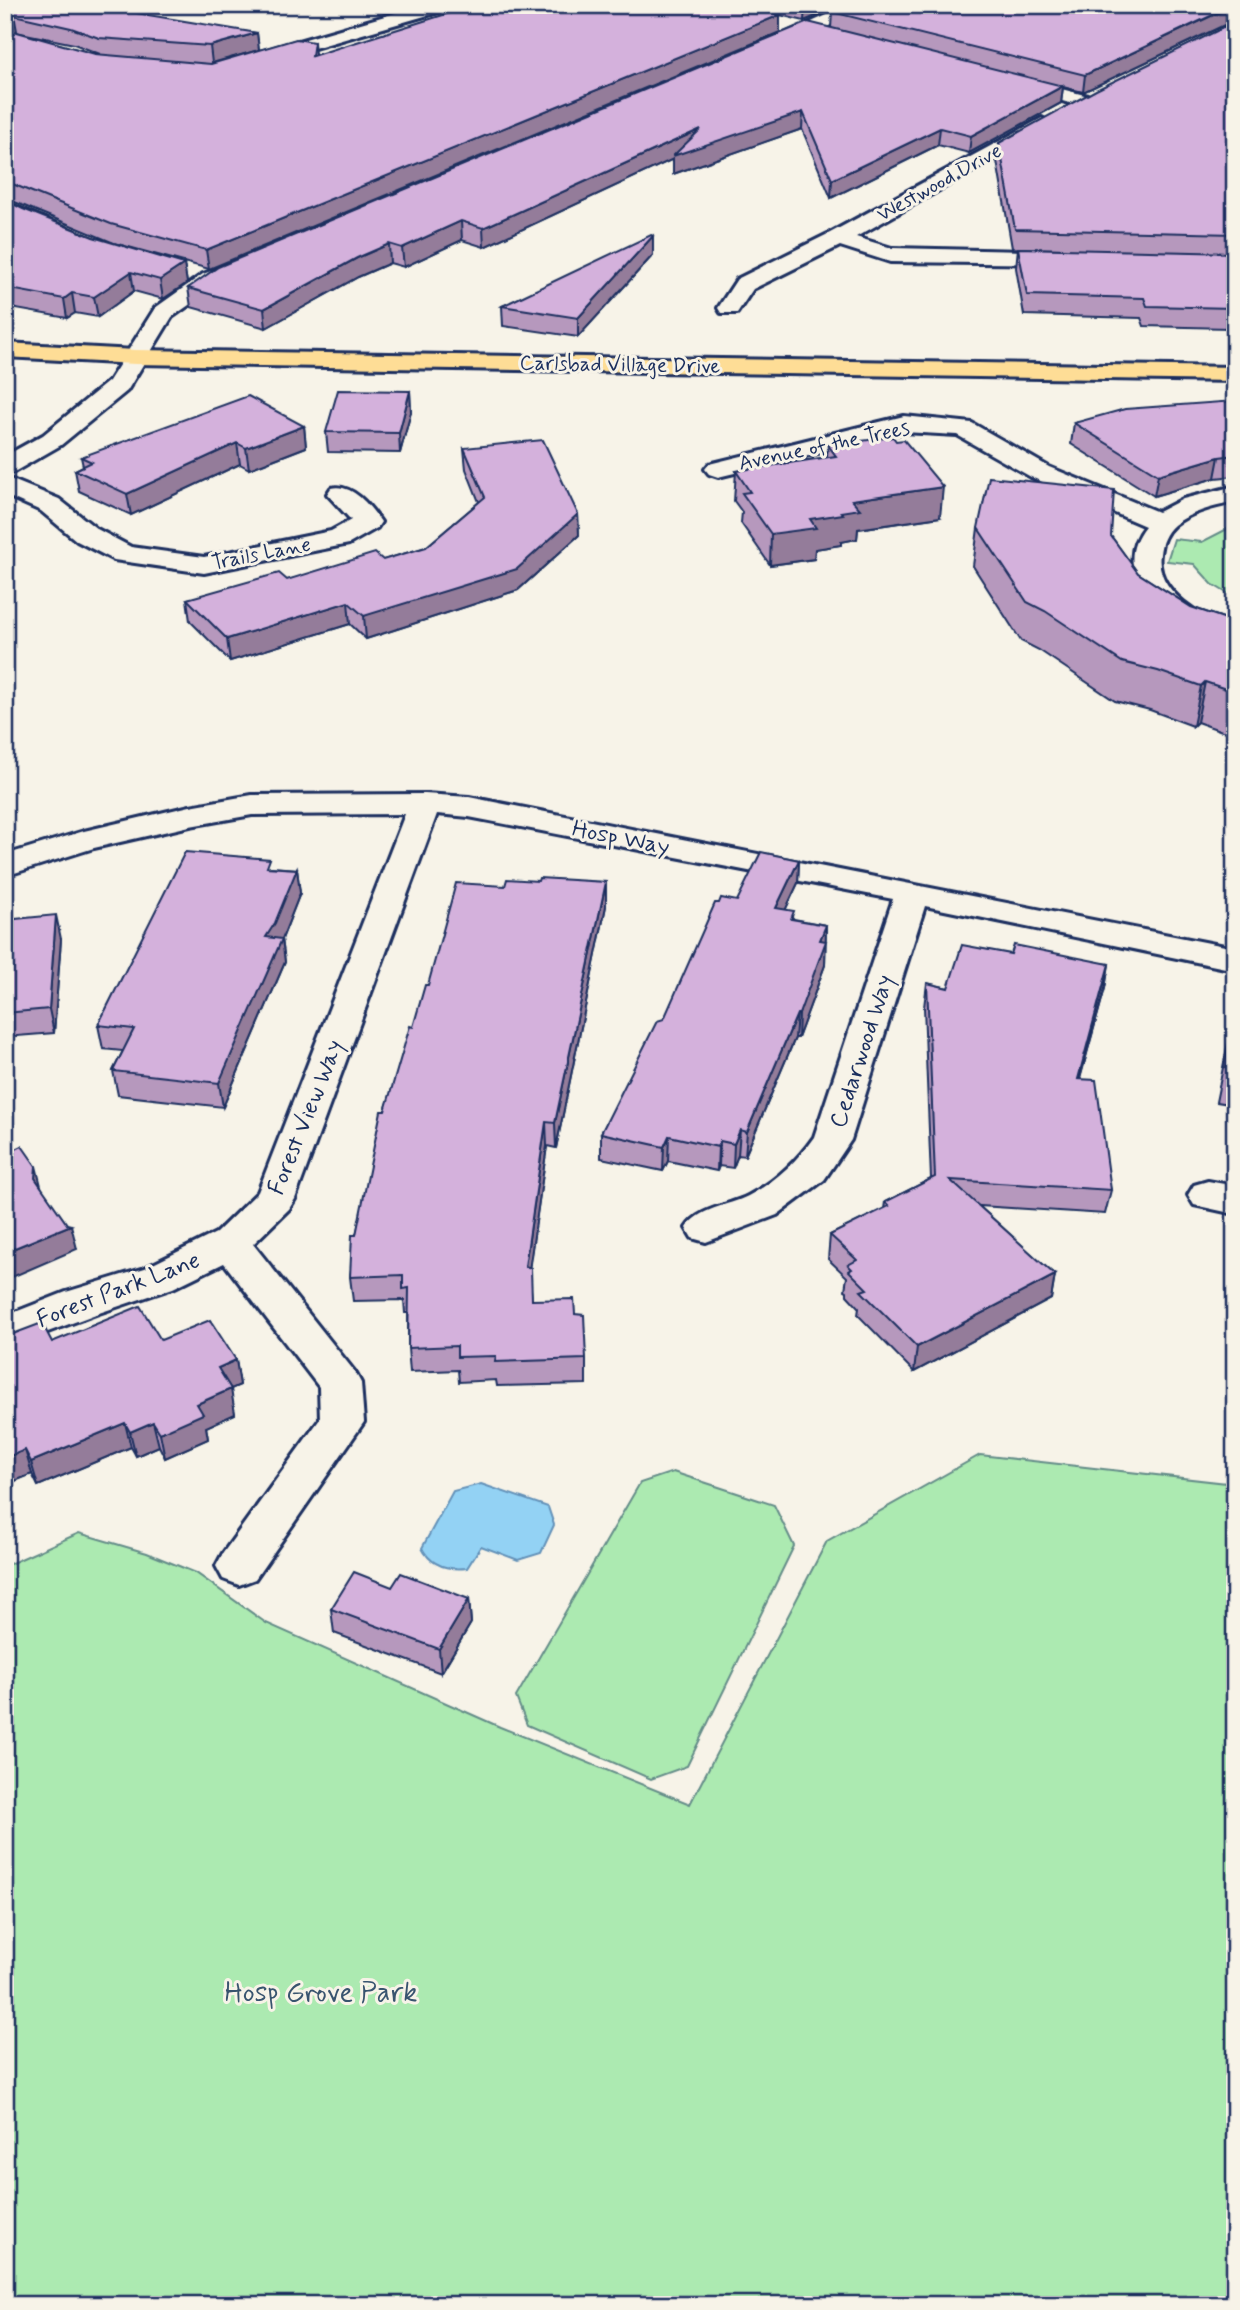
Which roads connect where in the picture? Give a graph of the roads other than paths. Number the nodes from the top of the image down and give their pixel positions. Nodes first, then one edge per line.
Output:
1 (443, 5) edge
2 (865, 5) edge
3 (784, 24) dead end
4 (809, 30) junction
5 (835, 37) edge
6 (758, 51) edge
7 (240, 64) edge
8 (993, 77) edge
9 (1105, 90) edge
10 (1085, 101) junction
11 (838, 238) junction
12 (1083, 260) edge
13 (250, 263) edge
14 (177, 272) edge
15 (211, 279) junction
16 (729, 309) dead end
17 (5, 350) edge
18 (135, 357) junction
19 (1235, 374) edge
20 (5, 467) edge
21 (718, 469) dead end
22 (5, 485) edge
23 (340, 494) dead end
24 (1235, 494) edge
25 (1160, 523) junction
26 (1235, 642) edge
27 (425, 804) junction
28 (5, 866) edge
29 (912, 893) junction
30 (1235, 959) edge
31 (706, 1228) dead end
32 (230, 1243) junction
33 (5, 1333) edge
34 (239, 1566) dead end

1 - 7 street
2 - 4 street
3 - 4 street
4 - 5 street
4 - 6 street
8 - 10 street
9 - 10 street, Westwood Drive
10 - 11 street, Westwood Drive
11 - 12 street
11 - 16 street, Westwood Drive
13 - 15 street
14 - 15 street
15 - 18 street
17 - 18 main road, Carlsbad Village Drive
18 - 19 main road, Carlsbad Village Drive
18 - 20 street
21 - 25 street, Avenue of the Trees
22 - 23 street, Trails Lane
24 - 25 street
25 - 26 street
27 - 28 street, Hosp Way
27 - 29 street, Hosp Way
27 - 32 street, Forest View Way
29 - 30 street, Hosp Way
29 - 31 street, Cedarwood Way
32 - 33 street, Forest Park Lane
32 - 34 street

